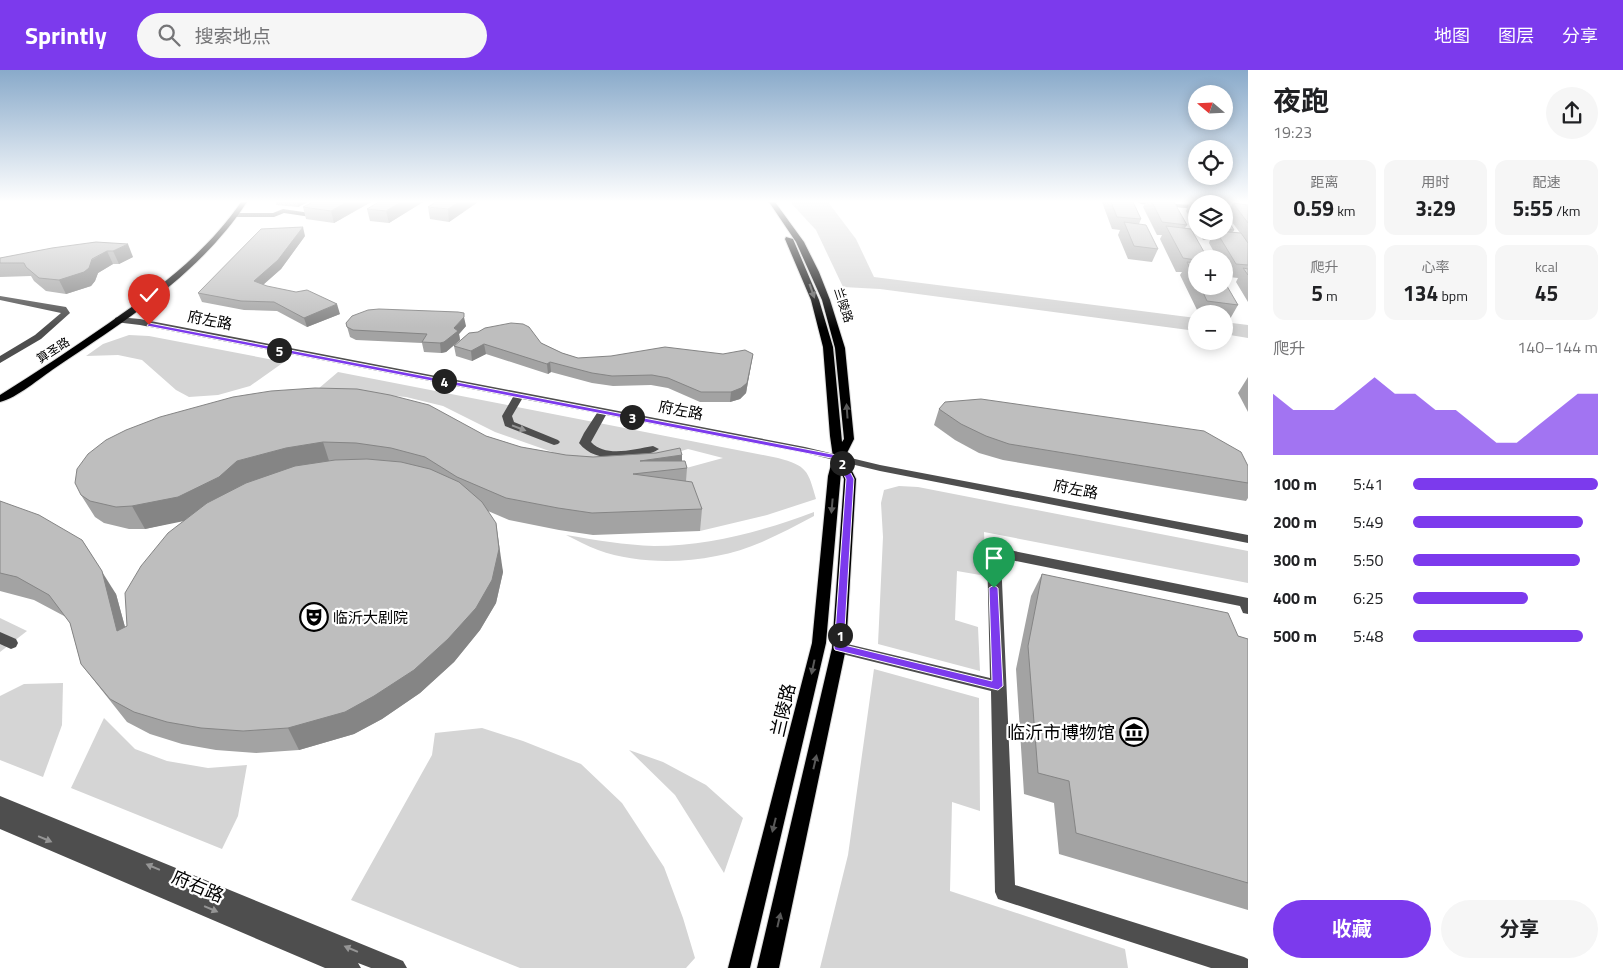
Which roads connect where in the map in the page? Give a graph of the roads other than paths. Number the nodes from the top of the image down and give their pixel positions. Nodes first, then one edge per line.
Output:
1 (202, 244) edge
2 (211, 244) edge
3 (791, 244) edge
4 (801, 244) edge
5 (0, 298) edge
6 (21, 302) junction
7 (0, 304) edge
8 (118, 320) junction
9 (0, 360) edge
10 (0, 391) edge
11 (0, 399) edge
12 (517, 399) junction
13 (601, 415) junction
14 (554, 442) dead end
15 (653, 449) dead end
16 (839, 458) junction
17 (1248, 534) edge
18 (1248, 539) edge
19 (1248, 609) edge
20 (839, 648) junction
21 (998, 686) junction
22 (0, 804) edge
23 (0, 820) edge
24 (350, 968) edge
25 (396, 968) edge
26 (739, 968) edge
27 (768, 968) edge
28 (1244, 968) edge

1 - 8 main road, 算圣路
2 - 8 main road, 算圣路
3 -> 16 main road, 兰陵路
16 -> 4 main road, 兰陵路
5 - 6 street
6 - 7 street
6 - 9 street
8 - 10 main road, 算圣路
8 - 11 main road, 算圣路
8 - 12 street, 府左路
8 - 16 street, 府左路
12 - 13 street, 府左路
12 -> 14 street
13 - 15 street
13 - 16 street, 府左路
16 - 17 street, 府左路
16 - 18 street, 府左路
16 - 20 main road, 兰陵路
16 -> 26 main road, 兰陵路
19 - 21 street
20 - 21 street
27 -> 20 main road, 兰陵路
21 - 28 street
25 -> 22 street, 府右路
23 -> 24 street, 府右路

